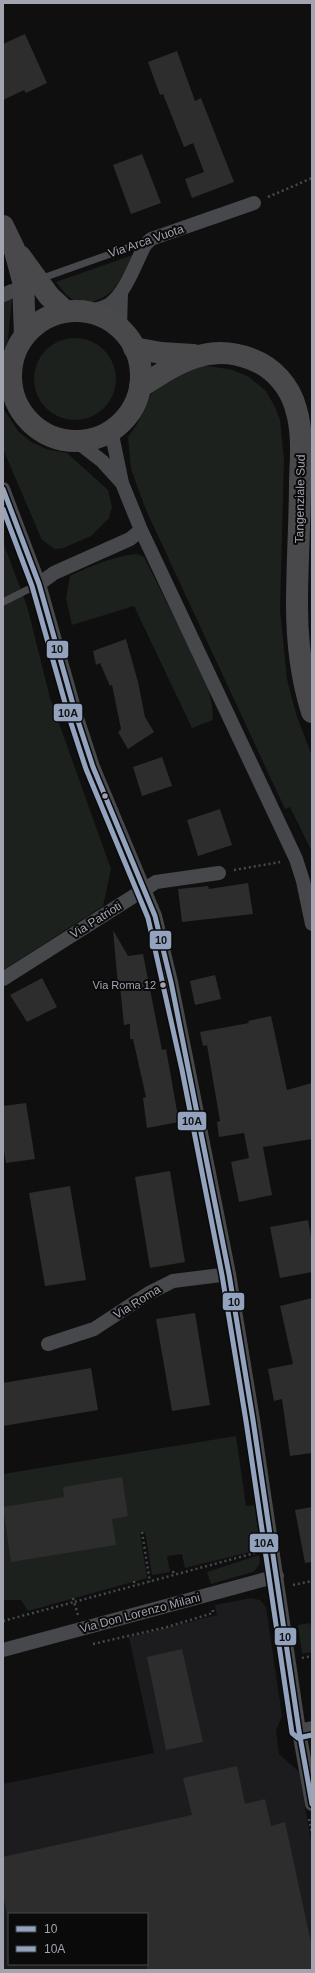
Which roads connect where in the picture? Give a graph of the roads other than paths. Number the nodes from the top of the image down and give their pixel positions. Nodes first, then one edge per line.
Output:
1 (254, 203) road end
2 (3, 226) edge
3 (151, 239) junction
4 (15, 251) junction
5 (38, 279) junction
6 (121, 292) junction
7 (76, 312) junction
8 (120, 329) junction
9 (25, 336) junction
10 (134, 348) junction
11 (198, 356) junction
12 (140, 386) junction
13 (111, 430) junction
14 (76, 441) junction
15 (122, 483) junction
16 (3, 489) edge
17 (141, 530) junction
18 (39, 584) junction
19 (3, 602) edge
20 (312, 712) edge
21 (219, 873) road end
22 (308, 880) edge
23 (146, 890) junction
24 (312, 924) edge
25 (3, 979) edge
26 (229, 1274) junction
27 (48, 1344) dead end
28 (282, 1581) junction
29 (3, 1650) edge
30 (305, 1729) edge
31 (312, 1804) edge

1 - 3 street, Via Arca Vuota
2 - 4 main road
3 - 5 lane, Via Arca Vuota
3 - 6 street
4 - 5 main road
4 - 9 main road
5 - 7 main road
6 - 7 street
6 - 8 street
7 - 8 main road
7 - 9 main road
8 - 10 main road
9 - 14 main road
10 - 11 highway, Tangenziale Sud
10 - 12 main road
11 - 12 highway, Tangenziale Sud
11 - 20 highway, Tangenziale Sud
12 - 13 main road
13 - 14 main road
13 - 15 street
14 - 15 street
15 - 17 street
16 - 18 street
17 - 18 street
17 - 22 street
18 - 19 lane
18 - 23 street
21 - 23 street, Via Patrioti
22 - 24 street
23 - 25 street, Via Patrioti
23 - 26 street
26 - 27 street, Via Roma
26 - 28 street
28 - 29 street, Via Don Lorenzo Milani
28 - 30 street
30 - 31 street

